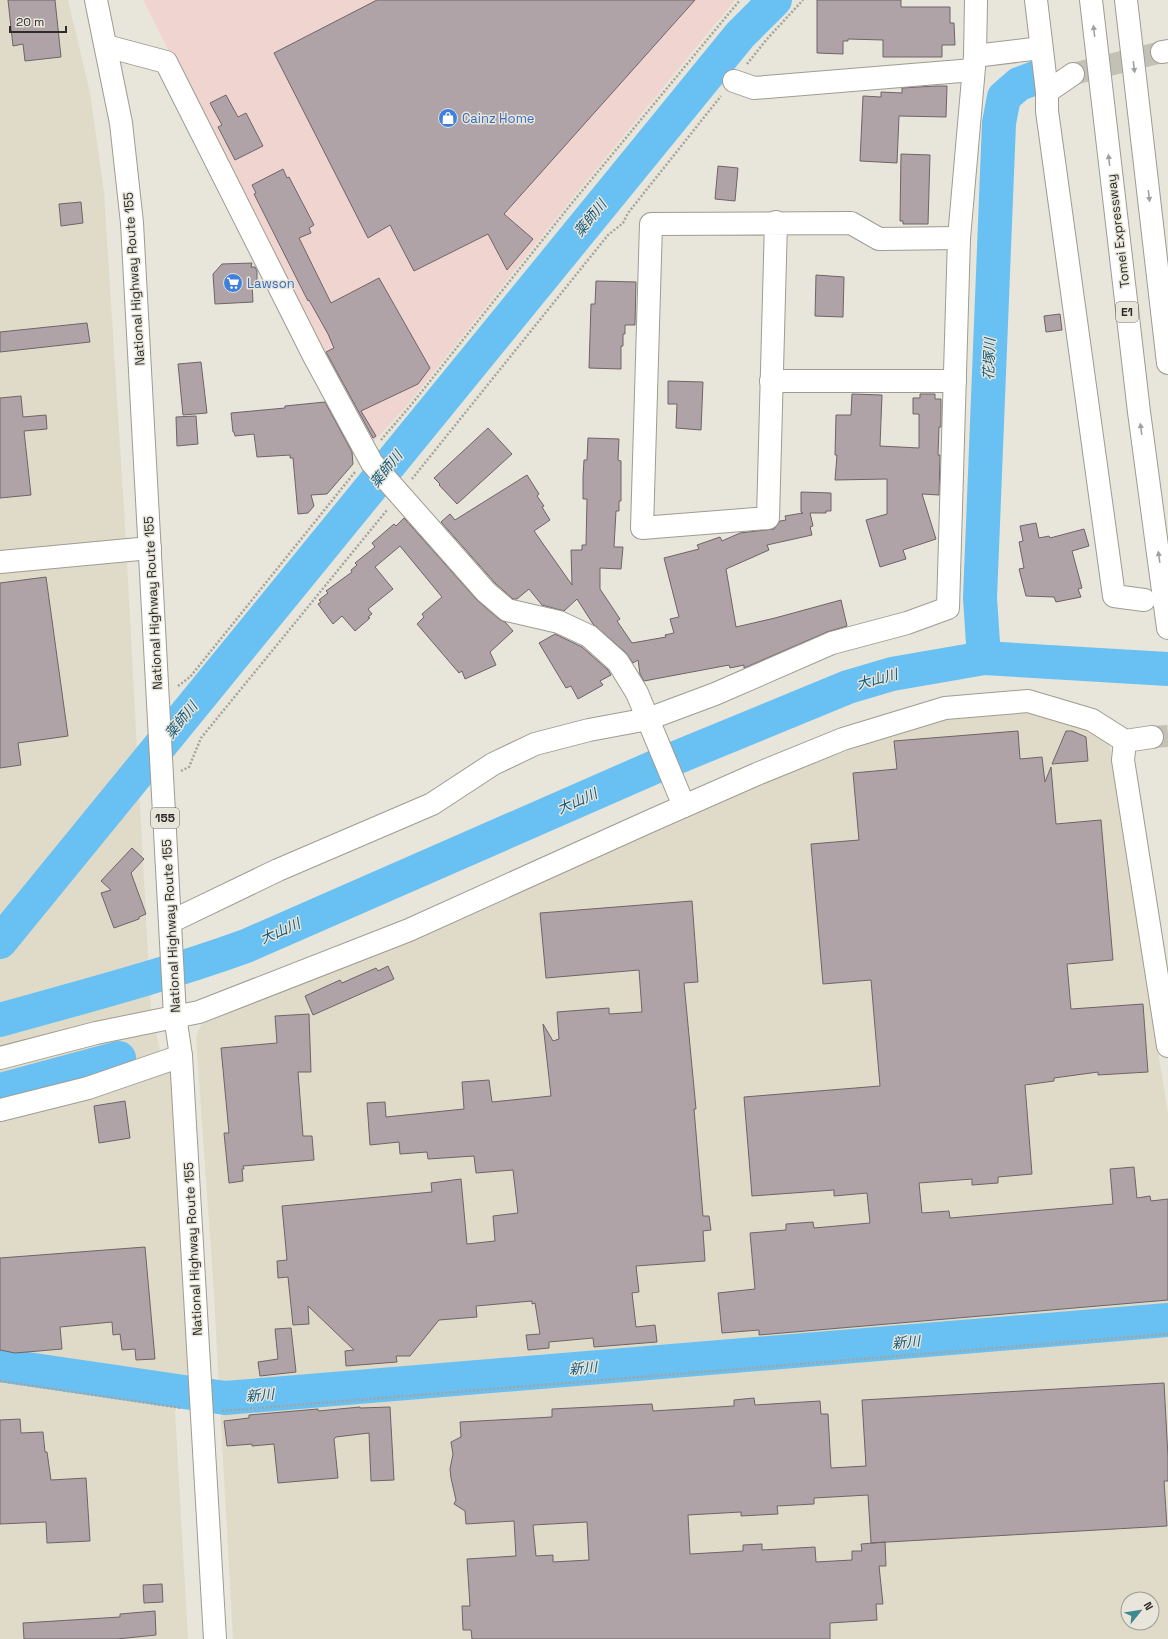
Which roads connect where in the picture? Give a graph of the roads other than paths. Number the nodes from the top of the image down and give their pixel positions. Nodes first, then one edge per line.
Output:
1 (96, 0) edge
2 (976, 0) edge
3 (1036, 0) edge
4 (1091, 0) edge
5 (1126, 0) edge
6 (106, 46) junction
7 (1042, 48) junction
8 (974, 63) junction
9 (1073, 74) tunnel mouth
10 (734, 81) road end
11 (1047, 92) junction
12 (776, 222) junction
13 (959, 238) junction
14 (1168, 364) edge
15 (771, 381) junction
16 (955, 381) junction
17 (150, 548) junction
18 (0, 562) edge
19 (1144, 600) dead end
20 (1168, 624) edge
21 (1168, 628) edge
22 (649, 724) junction
23 (1152, 737) tunnel mouth
24 (1125, 741) junction
25 (684, 806) junction
26 (170, 922) junction
27 (175, 1016) junction
28 (1168, 1046) edge
29 (181, 1056) junction
30 (0, 1058) edge
31 (0, 1110) edge
32 (215, 1639) edge

1 - 6 main road, National Highway Route 155 / 155
2 - 8 main road
3 - 7 main road
20 -> 4 main road, Tomei Expressway / E1
5 -> 14 main road
6 - 17 main road, National Highway Route 155 / 155
6 - 22 main road
7 - 8 main road
7 - 11 main road
8 - 10 main road
8 - 13 main road
9 - 11 main road
11 - 19 main road
12 - 13 main road
12 - 15 main road
12 - 15 main road
13 - 16 main road
15 - 16 main road
16 - 22 main road
17 - 18 main road
17 - 26 main road, National Highway Route 155 / 155
20 - 21 main road, Tomei Expressway / E1
22 - 25 main road
22 - 26 main road
23 - 24 main road
24 - 25 main road
24 - 28 main road
25 - 27 main road
26 - 27 main road, National Highway Route 155 / 155
27 - 29 main road, National Highway Route 155 / 155
27 - 30 main road
29 - 31 main road
29 - 32 main road, National Highway Route 155 / 155

